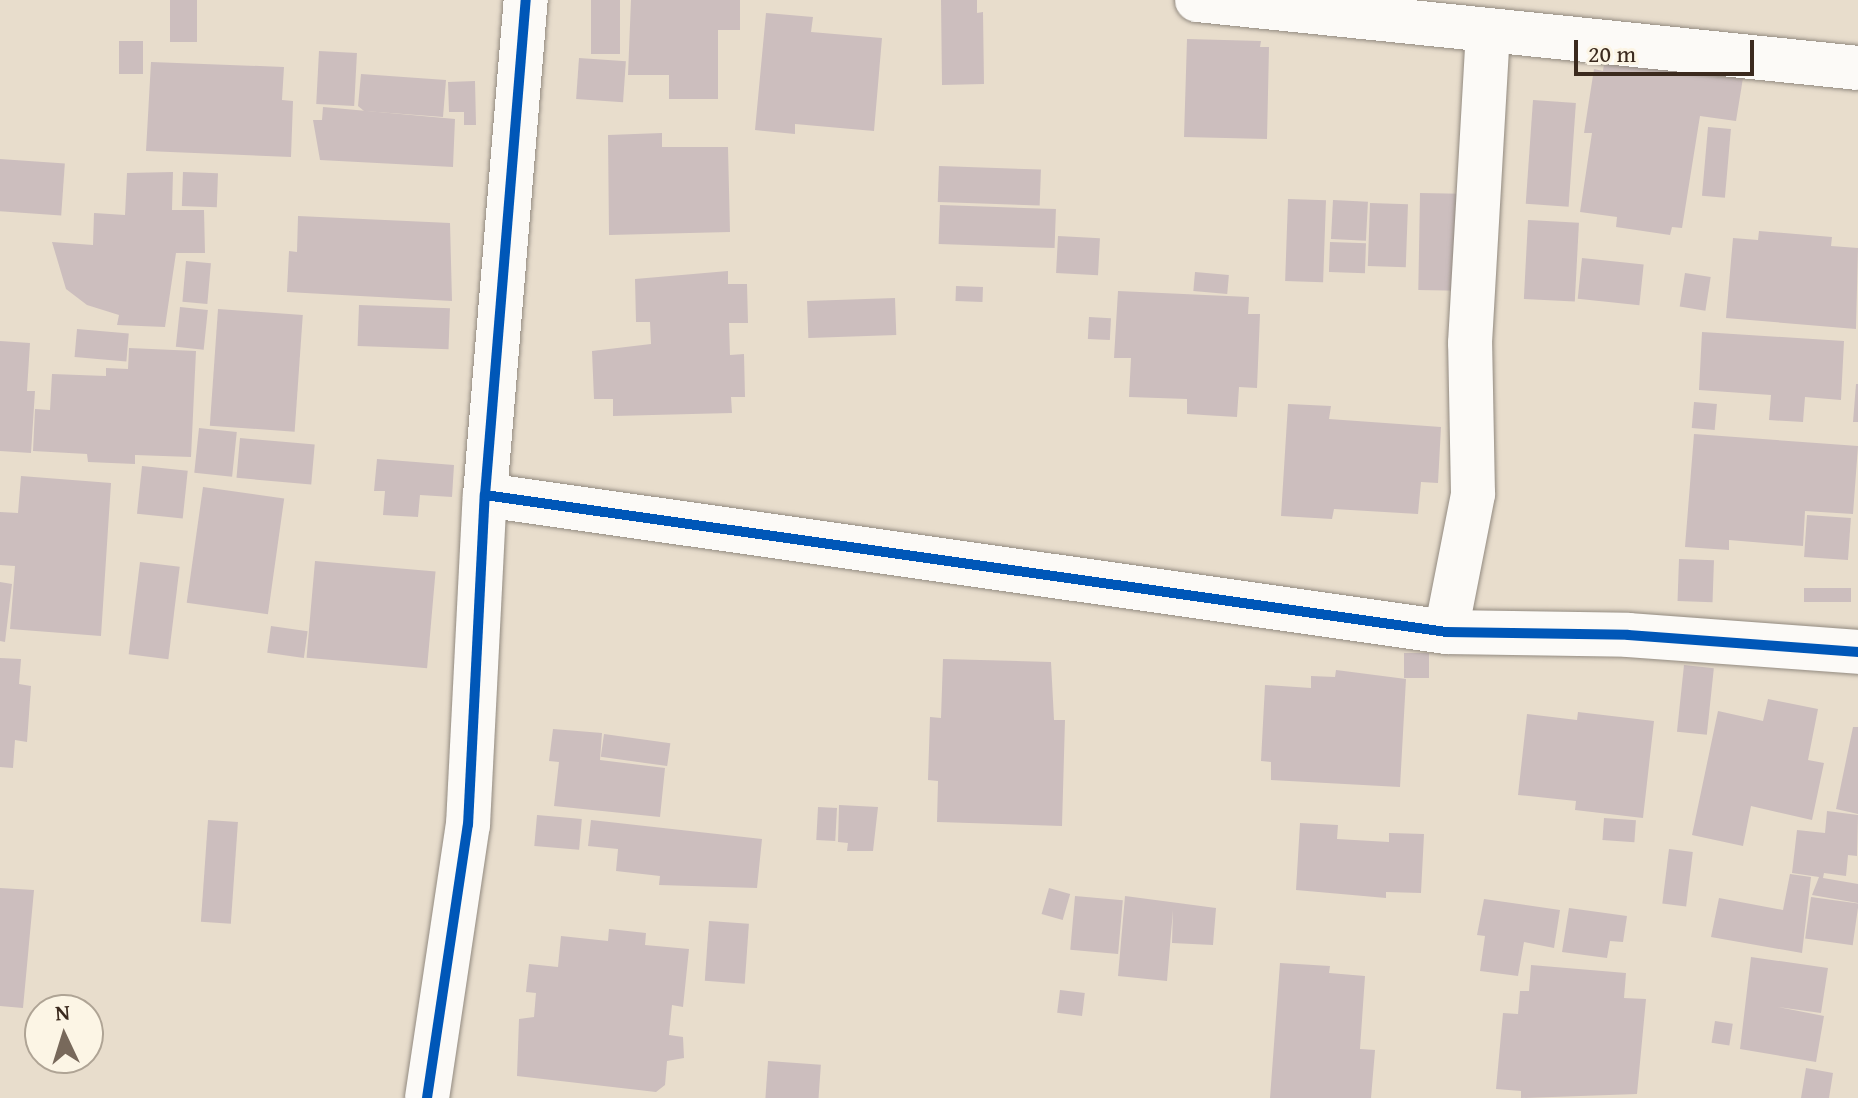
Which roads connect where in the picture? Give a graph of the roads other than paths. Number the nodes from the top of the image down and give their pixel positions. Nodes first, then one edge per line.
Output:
1 (526, 0) edge
2 (1197, 0) edge
3 (1488, 31) junction
4 (1858, 68) edge
5 (485, 495) junction
6 (1446, 632) junction
7 (1858, 652) edge
8 (427, 1098) edge

1 - 5 street
2 - 3 street
3 - 4 street
3 - 6 street
5 - 6 street
5 - 8 street
6 - 7 street

